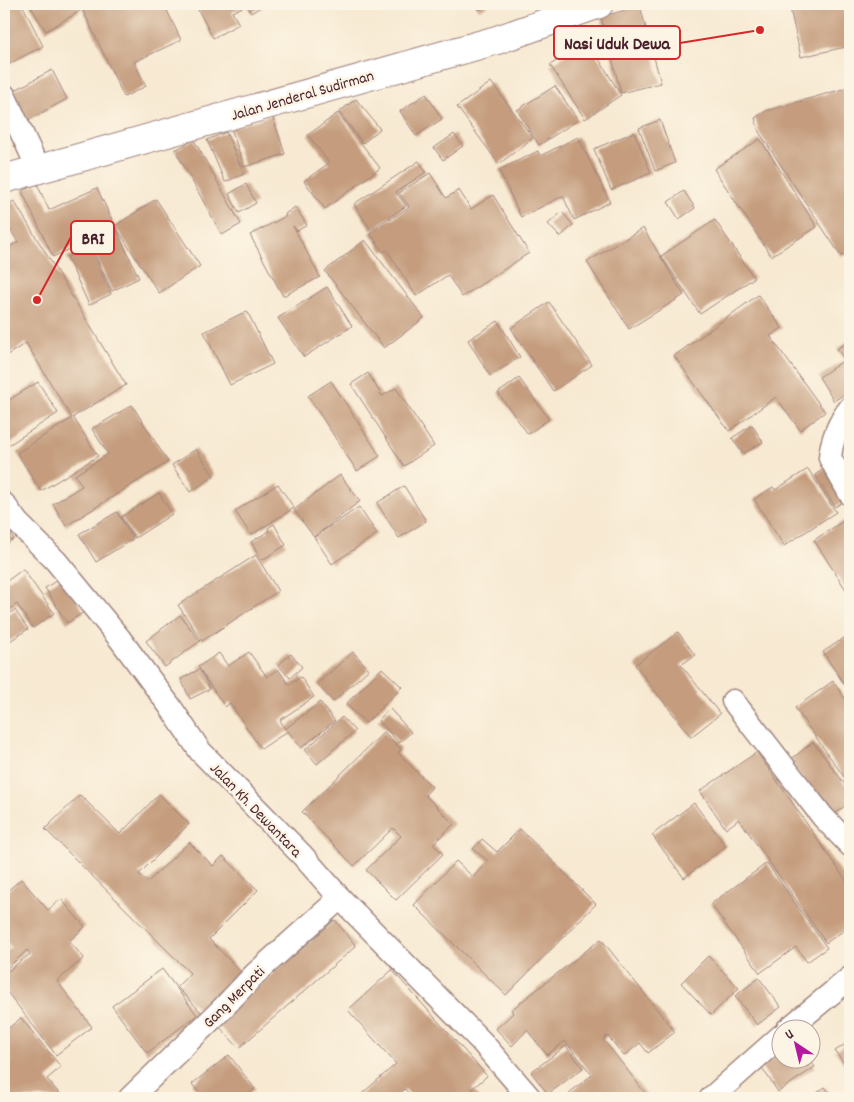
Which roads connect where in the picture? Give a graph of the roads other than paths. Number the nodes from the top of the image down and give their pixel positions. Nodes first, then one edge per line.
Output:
1 (599, 4) edge
2 (4, 95) edge
3 (38, 168) junction
4 (4, 179) edge
5 (850, 408) edge
6 (850, 494) edge
7 (4, 504) edge
8 (733, 701) dead end
9 (850, 845) edge
10 (340, 898) junction
11 (850, 978) edge
12 (799, 1020) edge
13 (772, 1043) edge
14 (130, 1098) edge
15 (530, 1098) edge
16 (711, 1098) edge

1 - 3 highway, Jalan Jenderal Sudirman
2 - 3 street
3 - 4 highway, Jalan Jenderal Sudirman
5 - 6 street
7 - 10 street, Jalan Kh. Dewantara
8 - 9 street
10 - 14 street, Gang Merpati
10 - 15 street, Jalan Kh. Dewantara
11 - 12 street
13 - 16 street

